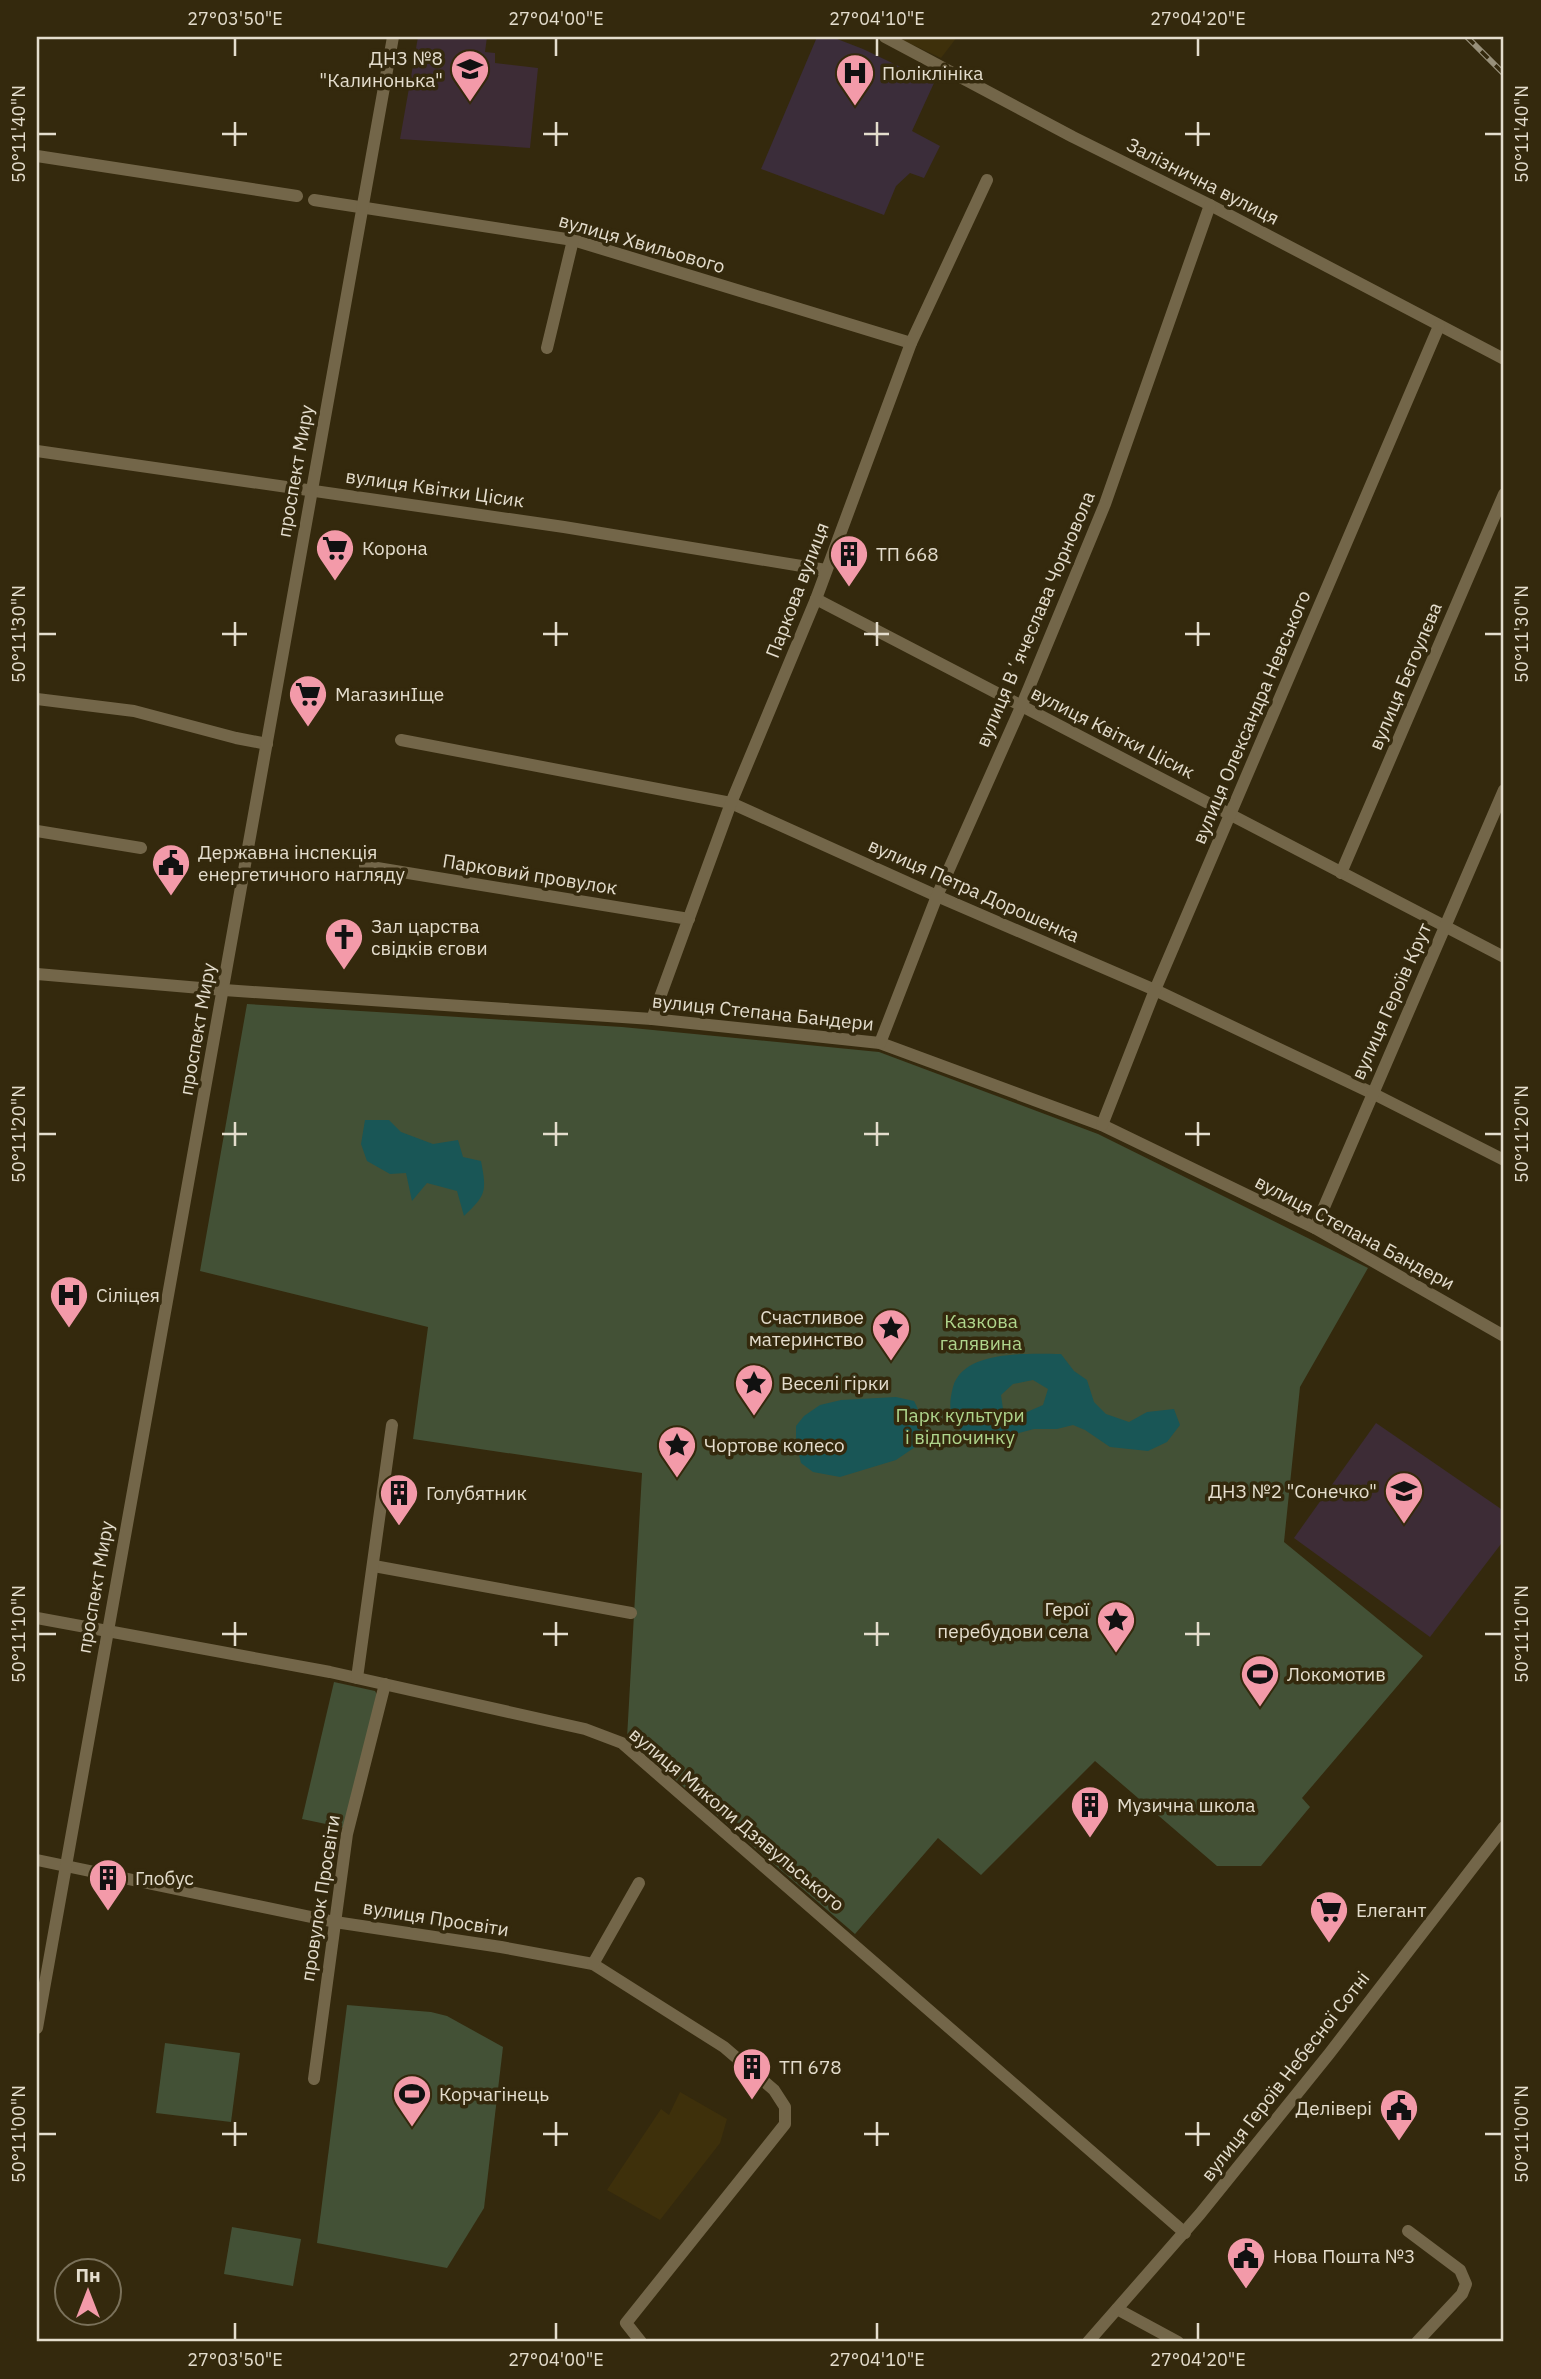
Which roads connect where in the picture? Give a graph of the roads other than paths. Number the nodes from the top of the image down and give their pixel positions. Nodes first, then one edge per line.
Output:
1 (393, 37) edge
2 (885, 37) edge
3 (37, 156) edge
4 (987, 180) dead end
5 (297, 197) dead end
6 (314, 200) dead end
7 (1210, 205) junction
8 (362, 207) junction
9 (573, 240) junction
10 (1439, 326) junction
11 (911, 343) junction
12 (547, 348) dead end
13 (1504, 359) edge
14 (37, 451) edge
15 (312, 490) junction
16 (1504, 494) edge
17 (826, 570) junction
18 (816, 599) junction
19 (37, 699) edge
20 (1021, 707) junction
21 (401, 740) dead end
22 (267, 744) junction
23 (1504, 790) edge
24 (731, 803) junction
25 (1231, 815) junction
26 (37, 831) edge
27 (141, 848) dead end
28 (365, 866) dead end
29 (1341, 873) junction
30 (937, 896) junction
31 (688, 919) junction
32 (1445, 926) junction
33 (1504, 957) edge
34 (37, 974) edge
35 (223, 990) junction
36 (1155, 990) junction
37 (652, 1019) junction
38 (880, 1043) junction
39 (1372, 1093) junction
40 (1102, 1125) junction
41 (1504, 1160) edge
42 (1315, 1228) junction
43 (1504, 1336) edge
44 (393, 1425) dead end
45 (374, 1566) junction
46 (631, 1613) dead end
47 (37, 1618) edge
48 (107, 1631) junction
49 (357, 1678) junction
50 (385, 1684) junction
51 (1504, 1827) edge
52 (37, 1860) edge
53 (65, 1865) junction
54 (639, 1883) dead end
55 (335, 1922) junction
56 (593, 1964) junction
57 (37, 2028) edge
58 (314, 2079) dead end
59 (1408, 2231) dead end
60 (1185, 2233) junction
61 (1117, 2309) junction
62 (641, 2342) edge
63 (1088, 2342) edge
64 (1178, 2342) edge
65 (1417, 2342) edge

1 - 8 street, проспект Миру
2 - 7 street, Залізнична вулиця
3 - 5 street
4 - 11 street, Паркова вулиця
6 - 8 street, вулиця Хвильового
7 - 10 street, Залізнична вулиця
7 - 20 street, вулиця Вʼячеслава Чорновола
8 - 9 street, вулиця Хвильового
8 - 15 street, проспект Миру
9 - 11 street, вулиця Хвильового
9 - 12 street
10 - 13 street, Залізнична вулиця
10 - 25 street, вулиця Олександра Невського
11 - 17 street, Паркова вулиця
14 - 15 street, вулиця Квітки Цісик
15 - 17 street, вулиця Квітки Цісик
15 - 22 street, проспект Миру
16 - 29 street, вулиця Бєгоулєва
17 - 18 street, Паркова вулиця
18 - 20 street, вулиця Квітки Цісик
18 - 24 street, Паркова вулиця
19 - 22 street
20 - 25 street, вулиця Квітки Цісик
20 - 30 street, вулиця Вʼячеслава Чорновола
21 - 24 street, вулиця Петра Дорошенка
22 - 35 street, проспект Миру
23 - 32 street, вулиця Героїв Крут
24 - 30 street, вулиця Петра Дорошенка
24 - 31 street, Паркова вулиця
25 - 29 street, вулиця Квітки Цісик
25 - 36 street, вулиця Олександра Невського
26 - 27 street
28 - 31 street, Парковий провулок
29 - 32 street, вулиця Квітки Цісик
30 - 36 street, вулиця Петра Дорошенка
30 - 38 street, вулиця Вʼячеслава Чорновола
31 - 37 street, Паркова вулиця
32 - 33 street, вулиця Квітки Цісик
32 - 39 street, вулиця Героїв Крут
34 - 35 street, вулиця Степана Бандери
35 - 37 street, вулиця Степана Бандери
35 - 48 street, проспект Миру
36 - 39 street, вулиця Петра Дорошенка
36 - 40 street, вулиця Олександра Невського
37 - 38 street, вулиця Степана Бандери
38 - 40 street, вулиця Степана Бандери
39 - 41 street, вулиця Петра Дорошенка
39 - 42 street, вулиця Героїв Крут
40 - 42 street, вулиця Степана Бандери
42 - 43 street, вулиця Степана Бандери
44 - 45 street
45 - 46 street
45 - 49 street
47 - 48 street, вулиця Миколи Дзявульського
48 - 49 street, вулиця Миколи Дзявульського
48 - 53 street, проспект Миру
49 - 50 street, вулиця Миколи Дзявульського
50 - 55 street, провулок Просвіти
50 - 60 street, вулиця Миколи Дзявульського
51 - 60 street, вулиця Героїв Небесної Сотні
52 - 53 street, вулиця Просвіти
53 - 55 street, вулиця Просвіти
53 - 57 street, проспект Миру
54 - 56 street
55 - 56 street, вулиця Просвіти
55 - 58 street, провулок Просвіти
56 - 62 street, вулиця Просвіти
59 - 65 street
60 - 61 street, вулиця Героїв Небесної Сотні
61 - 63 street, вулиця Героїв Небесної Сотні
61 - 64 street

